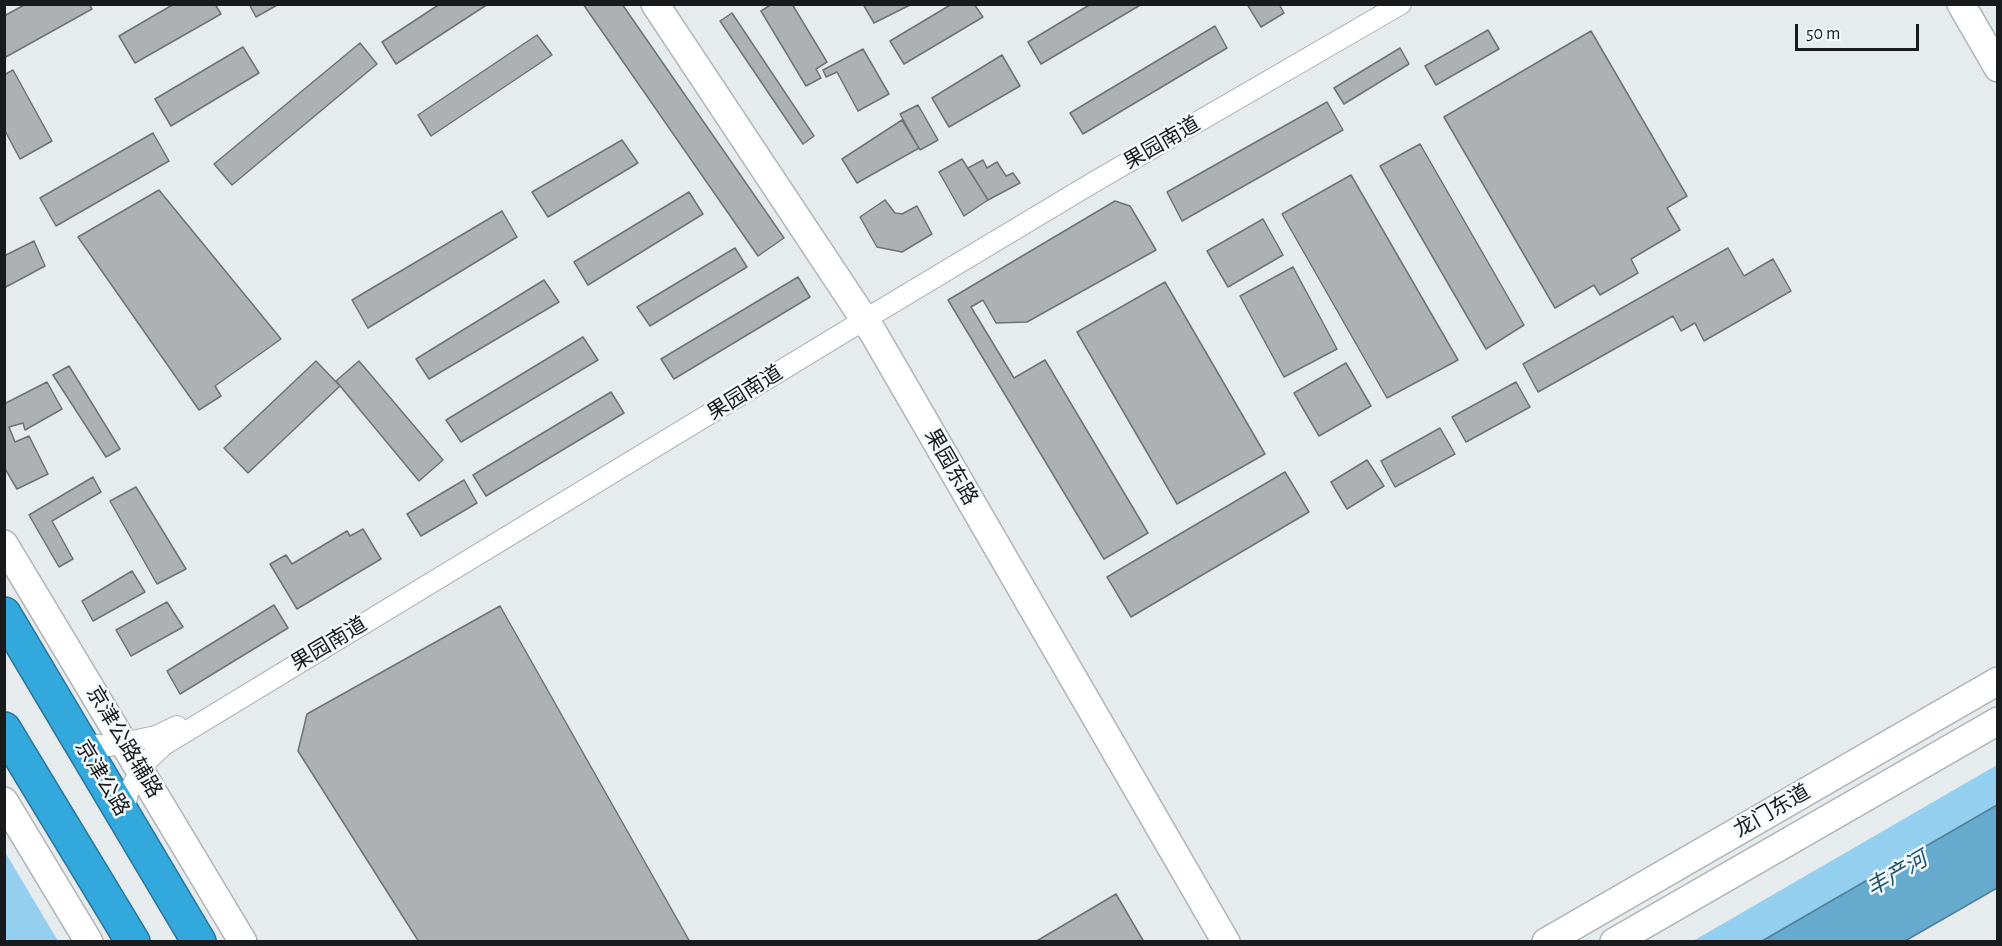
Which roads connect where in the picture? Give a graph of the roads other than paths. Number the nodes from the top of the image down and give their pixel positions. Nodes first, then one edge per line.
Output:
1 (655, 4) edge
2 (667, 4) edge
3 (1381, 4) edge
4 (1401, 4) edge
5 (1961, 4) edge
6 (1998, 68) edge
7 (867, 314) junction
8 (4, 544) edge
9 (4, 614) edge
10 (1998, 681) edge
11 (1998, 721) edge
12 (4, 729) edge
13 (80, 741) junction
14 (125, 743) junction
15 (141, 770) junction
16 (4, 801) edge
17 (124, 815) junction
18 (89, 942) edge
19 (133, 942) edge
20 (199, 942) edge
21 (243, 942) edge
22 (1226, 942) edge
23 (1237, 942) edge
24 (1546, 942) edge
25 (1614, 942) edge

1 - 7 street, 果园东路
2 - 7 street, 果园东路
3 - 7 street, 果园南道
4 - 7 street, 果园南道
5 - 6 street
7 - 14 street, 果园南道
7 - 15 street, 果园南道
7 - 22 street, 果园东路
7 - 23 street, 果园东路
8 - 14 street, 京津公路辅路
9 - 13 highway, 京津公路
10 - 24 street, 龙门东道
11 - 25 street, 龙门东道
12 - 19 highway
13 - 14 street, 果园南道
13 - 17 highway, 京津公路
14 - 15 street, 京津公路辅路
15 - 17 street, 果园南道
15 - 21 street, 京津公路辅路
16 - 18 street
17 - 20 highway, 京津公路

